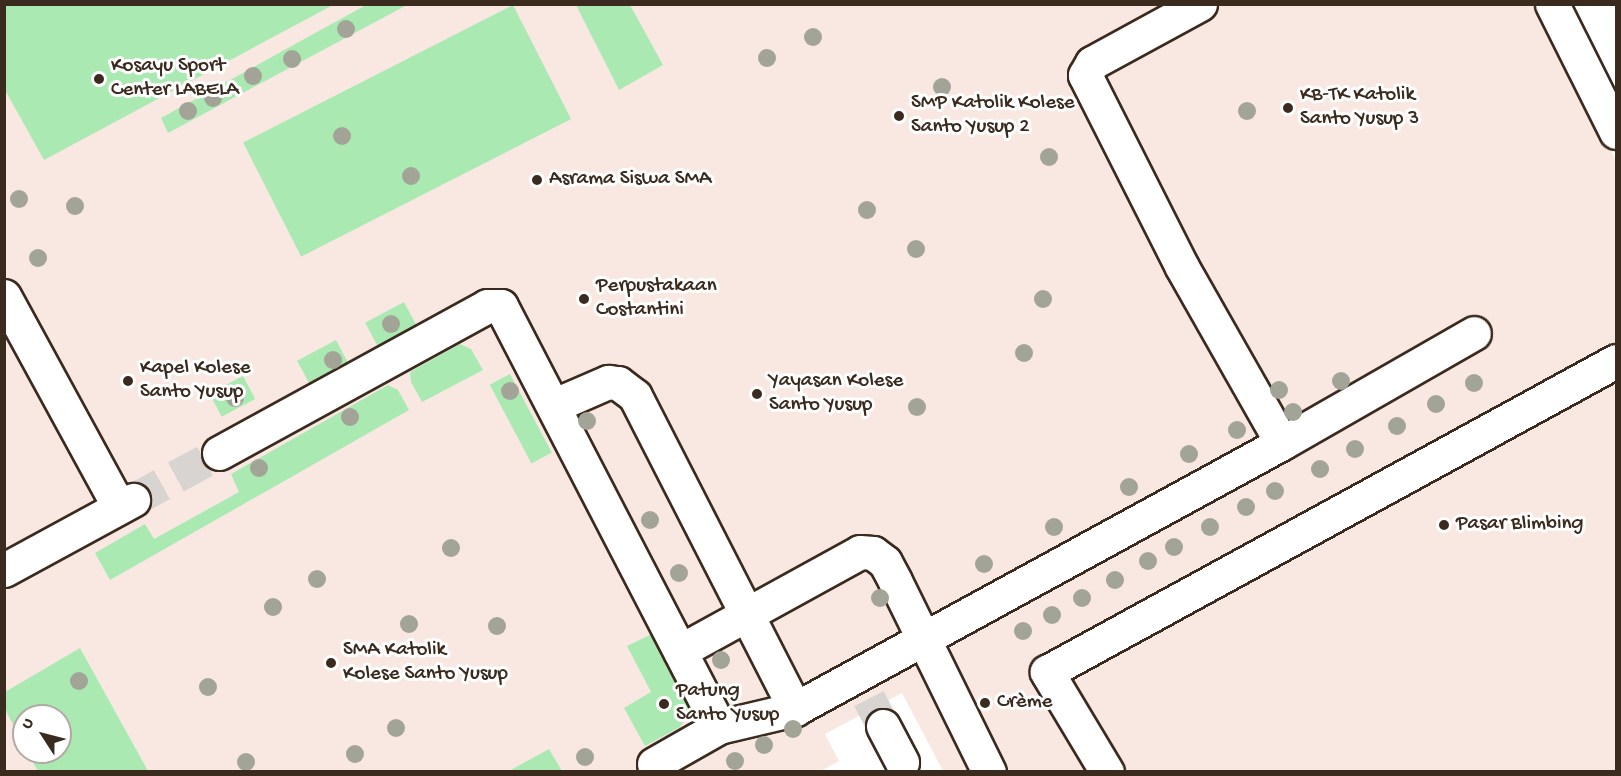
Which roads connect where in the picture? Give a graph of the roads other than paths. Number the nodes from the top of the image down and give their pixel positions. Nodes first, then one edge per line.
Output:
1 (1200, 4) edge
2 (1552, 4) edge
3 (1617, 132) edge
4 (4, 296) edge
5 (1474, 333) dead end
6 (1617, 361) edge
7 (555, 405) junction
8 (1282, 443) junction
9 (219, 453) tunnel mouth
10 (4, 570) edge
11 (745, 615) junction
12 (923, 637) junction
13 (680, 651) junction
14 (870, 700) junction
15 (795, 709) junction
16 (719, 727) junction
17 (654, 764) dead end
18 (897, 768) edge
19 (988, 771) edge
20 (1107, 771) edge

1 - 8 street
2 - 3 street
4 - 10 street
5 - 8 street
6 - 20 street
7 - 9 street
7 - 11 street
7 - 13 street
8 - 12 street
11 - 12 street
11 - 13 street
11 - 15 street
12 - 14 street
12 - 19 street
13 - 16 street
14 - 15 street
14 - 18 street
15 - 16 street
16 - 17 street

